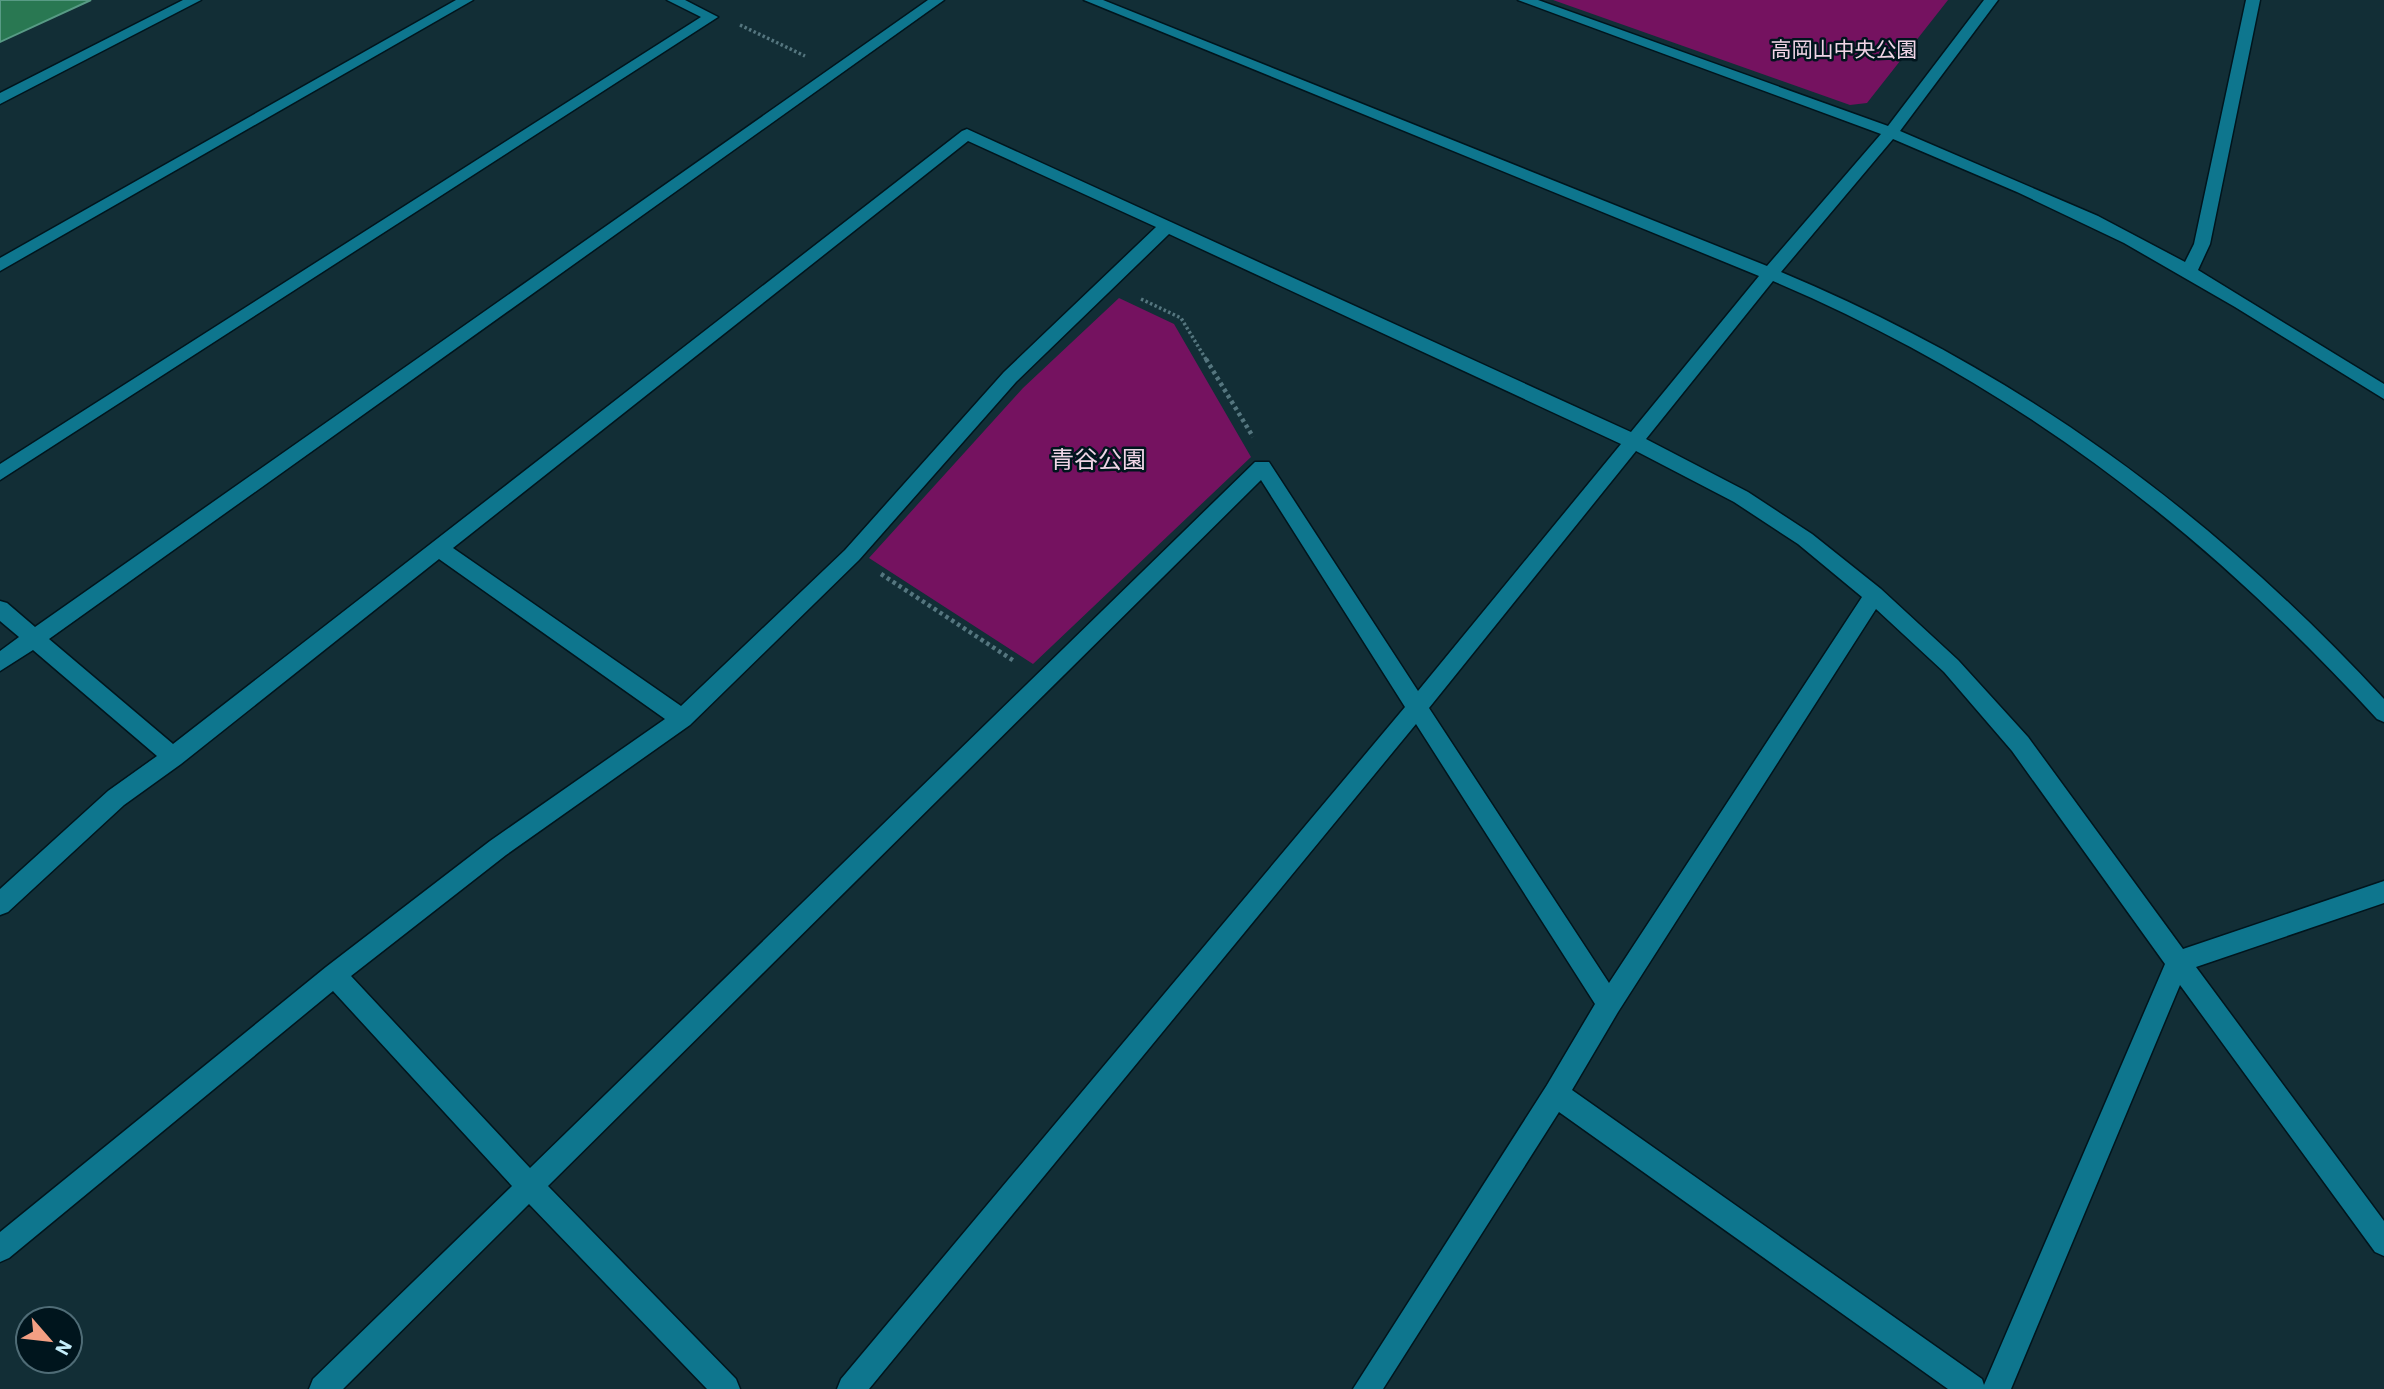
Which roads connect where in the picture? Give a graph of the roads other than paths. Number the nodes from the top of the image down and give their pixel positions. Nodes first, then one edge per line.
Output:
1 (194, 0) edge
2 (466, 0) edge
3 (674, 0) edge
4 (937, 0) edge
5 (1091, 0) edge
6 (1525, 0) edge
7 (1991, 0) edge
8 (2253, 0) edge
9 (1554, 4) edge
10 (0, 99) edge
11 (1892, 131) junction
12 (1166, 227) junction
13 (0, 265) edge
14 (2189, 271) junction
15 (1770, 274) junction
16 (2384, 393) edge
17 (1635, 442) junction
18 (0, 473) edge
19 (440, 550) junction
20 (1874, 595) junction
21 (0, 609) edge
22 (34, 638) junction
23 (0, 662) edge
24 (1416, 709) junction
25 (2384, 713) edge
26 (682, 719) junction
27 (173, 757) junction
28 (2384, 892) edge
29 (0, 904) edge
30 (2178, 962) junction
31 (334, 975) junction
32 (1609, 1004) junction
33 (1556, 1094) junction
34 (529, 1185) junction
35 (2384, 1243) edge
36 (0, 1249) edge
37 (323, 1389) edge
38 (726, 1389) edge
39 (852, 1389) edge
40 (1367, 1389) edge
41 (1972, 1389) edge
42 (1997, 1389) edge

1 - 10 street
2 - 13 street
3 - 18 street
4 - 22 street
5 - 15 street
6 - 9 street
7 - 11 street
8 - 14 street
9 - 11 street
11 - 14 street
11 - 15 street
12 - 17 street
12 - 19 street
12 - 26 street
14 - 16 street
15 - 17 street
15 - 25 street
17 - 20 street
17 - 24 street
19 - 26 street
19 - 27 street
20 - 30 street
20 - 32 street
21 - 22 street
22 - 23 street
22 - 27 street
24 - 32 street
24 - 34 street
24 - 39 street
26 - 31 street
27 - 29 street
28 - 30 street
30 - 35 street
30 - 42 street
31 - 34 street
31 - 36 street
32 - 33 street
33 - 40 street
33 - 41 street
34 - 37 street
34 - 38 street

